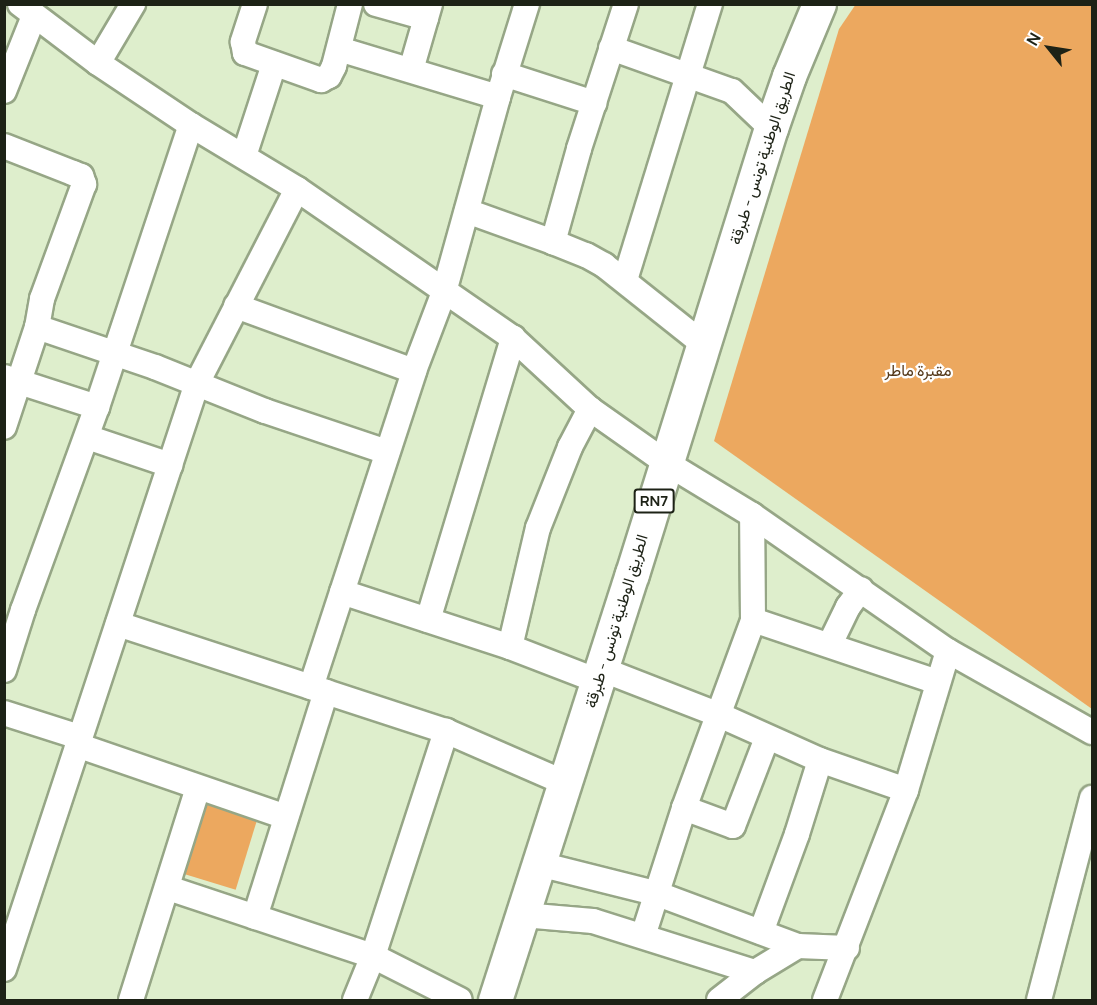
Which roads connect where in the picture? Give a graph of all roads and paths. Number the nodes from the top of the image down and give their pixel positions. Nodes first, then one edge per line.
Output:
1 (133, 4) edge
2 (255, 4) edge
3 (350, 4) edge
4 (376, 4) edge
5 (527, 4) edge
6 (626, 4) edge
7 (710, 4) edge
8 (819, 4) edge
9 (27, 10) edge
10 (428, 11) edge
11 (611, 48) junction
12 (339, 49) junction
13 (98, 63) junction
14 (274, 64) junction
15 (411, 70) junction
16 (504, 74) junction
17 (688, 76) junction
18 (4, 91) edge
19 (498, 98) junction
20 (594, 103) junction
21 (191, 125) junction
22 (771, 128) junction
23 (4, 146) edge
24 (244, 156) junction
25 (297, 189) junction
26 (466, 211) junction
27 (554, 243) junction
28 (625, 280) junction
29 (444, 292) junction
30 (236, 306) junction
31 (37, 327) junction
32 (513, 338) junction
33 (702, 343) junction
34 (115, 353) junction
35 (414, 371) junction
36 (12, 379) edge
37 (197, 383) junction
38 (97, 407) junction
39 (590, 409) junction
40 (4, 427) edge
41 (87, 436) junction
42 (387, 452) junction
43 (665, 462) junction
44 (170, 465) junction
45 (752, 514) junction
46 (861, 589) junction
47 (342, 592) junction
48 (428, 620) junction
49 (753, 620) junction
50 (118, 624) junction
51 (830, 644) junction
52 (510, 647) junction
53 (948, 651) junction
54 (4, 670) edge
55 (599, 675) junction
56 (937, 682) junction
57 (319, 690) junction
58 (4, 713) edge
59 (717, 714) junction
60 (446, 730) junction
61 (1092, 732) edge
62 (766, 738) junction
63 (78, 741) junction
64 (819, 760) junction
65 (565, 783) junction
66 (198, 788) junction
67 (906, 790) junction
68 (1092, 798) edge
69 (684, 808) junction
70 (286, 817) junction
71 (539, 864) junction
72 (168, 888) junction
73 (658, 894) junction
74 (523, 915) junction
75 (255, 917) junction
76 (761, 932) junction
77 (643, 936) junction
78 (798, 946) junction
79 (847, 948) junction
80 (373, 956) junction
81 (4, 969) edge
82 (755, 972) junction
83 (131, 1000) edge
84 (355, 1000) edge
85 (460, 1000) edge
86 (495, 1000) edge
87 (719, 1000) edge
88 (825, 1000) edge
89 (1039, 1000) edge

1 - 13 street
2 - 14 street
3 - 12 street
4 - 10 street
5 - 16 street
6 - 11 street
7 - 17 street
8 - 22 main road, الطريق الوطنية تونس - طبرقة / RN7
9 - 13 street
9 - 18 street
10 - 15 street
11 - 17 street
11 - 20 street
12 - 14 street
12 - 15 street
13 - 21 street
14 - 24 street
15 - 19 street
16 - 19 street
16 - 20 street
17 - 22 street
17 - 28 street
19 - 26 street
20 - 27 street
21 - 24 street
21 - 34 street
22 - 33 main road, الطريق الوطنية تونس - طبرقة / RN7
23 - 31 street
24 - 25 street
25 - 29 street
25 - 30 street
26 - 27 street
26 - 29 street
27 - 28 street
28 - 33 street
29 - 32 street
29 - 35 street
30 - 35 street
30 - 37 street
31 - 34 street
31 - 36 street
32 - 39 street
32 - 48 street
33 - 43 main road, الطريق الوطنية تونس - طبرقة / RN7
34 - 37 street
34 - 38 street
35 - 42 street
36 - 38 street
36 - 40 street
37 - 42 street
37 - 44 street
38 - 41 street
39 - 43 street
39 - 52 street
41 - 44 street
41 - 54 street
42 - 47 street
43 - 45 street
43 - 55 main road, الطريق الوطنية تونس - طبرقة / RN7
44 - 50 street
45 - 46 street
45 - 49 street
46 - 51 street
46 - 53 street
47 - 48 street
47 - 57 street
48 - 52 street
49 - 51 street
49 - 59 street
50 - 57 street
50 - 63 street
51 - 56 street
52 - 55 street
53 - 56 street
53 - 61 street
55 - 59 street
55 - 65 main road, الطريق الوطنية تونس - طبرقة / RN7
56 - 67 street
57 - 60 street
57 - 70 street
58 - 63 street
59 - 62 street
59 - 69 street
60 - 65 street
60 - 80 street
62 - 64 street
62 - 69 street
63 - 66 street
63 - 81 street
64 - 67 street
64 - 76 street
65 - 71 main road, الطريق الوطنية تونس - طبرقة / RN7
66 - 70 street
66 - 72 street
67 - 79 street
68 - 89 street
69 - 73 street
70 - 75 street
71 - 73 street
71 - 74 main road, الطريق الوطنية تونس - طبرقة / RN7
72 - 75 street
72 - 83 street
73 - 76 street
73 - 77 street
74 - 77 street
74 - 86 main road, الطريق الوطنية تونس - طبرقة / RN7
75 - 80 street
76 - 78 street
77 - 82 street
78 - 79 street
78 - 82 street
79 - 88 street
80 - 84 street
80 - 85 street
82 - 87 street

